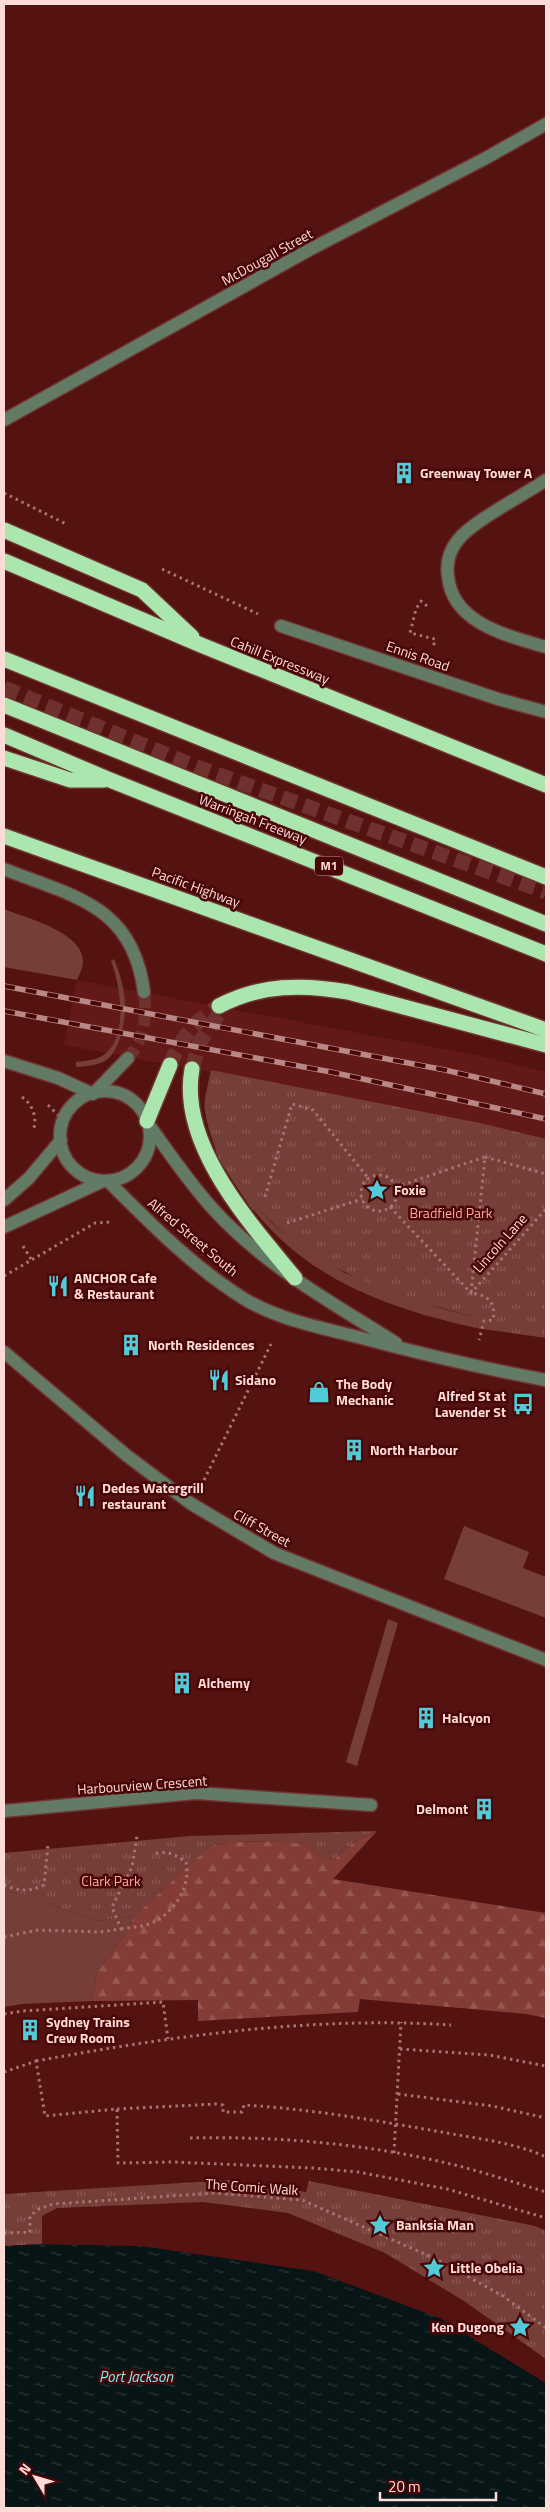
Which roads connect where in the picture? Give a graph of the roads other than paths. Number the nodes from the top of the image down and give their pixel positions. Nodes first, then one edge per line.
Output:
1 (546, 124) edge
2 (4, 420) edge
3 (546, 480) edge
4 (4, 530) edge
5 (4, 561) edge
6 (281, 626) dead end
7 (201, 645) junction
8 (546, 648) edge
9 (4, 659) edge
10 (4, 705) edge
11 (546, 712) edge
12 (4, 734) edge
13 (4, 758) edge
14 (110, 780) junction
15 (546, 785) edge
16 (4, 836) edge
17 (4, 869) edge
18 (546, 877) edge
19 (546, 924) edge
20 (546, 954) edge
21 (144, 992) tunnel mouth
22 (224, 1004) tunnel mouth
23 (546, 1030) edge
24 (546, 1045) edge
25 (128, 1058) tunnel mouth
26 (4, 1061) edge
27 (170, 1065) tunnel mouth
28 (192, 1069) tunnel mouth
29 (94, 1093) junction
30 (148, 1123) junction
31 (61, 1140) junction
32 (106, 1181) junction
33 (4, 1200) edge
34 (4, 1227) edge
35 (295, 1278) junction
36 (407, 1350) junction
37 (4, 1352) edge
38 (546, 1380) edge
39 (546, 1660) edge
40 (372, 1805) dead end
41 (4, 1811) edge

1 - 2 street, McDougall Street
3 - 8 street
4 - 7 highway
5 - 7 highway, Cahill Expressway
6 - 11 street, Ennis Road
7 - 15 highway, Cahill Expressway
9 - 18 highway
10 - 19 highway, Warringah Freeway
12 - 14 highway, Warringah Freeway / M1
13 - 14 highway, M1
14 - 20 highway, Warringah Freeway / M1
16 - 23 highway, Pacific Highway
17 - 21 street
22 - 24 highway
25 - 29 street
26 - 29 street
27 - 30 highway
28 - 35 highway
29 - 30 street
29 - 31 street
30 - 32 street
30 - 35 street, Alfred Street South
31 - 32 street
31 - 33 street
32 - 34 street
32 - 36 street, Alfred Street South
35 - 36 street, Alfred Street South
36 - 38 street, Alfred Street South
37 - 39 street, Cliff Street
40 - 41 street, Harbourview Crescent

